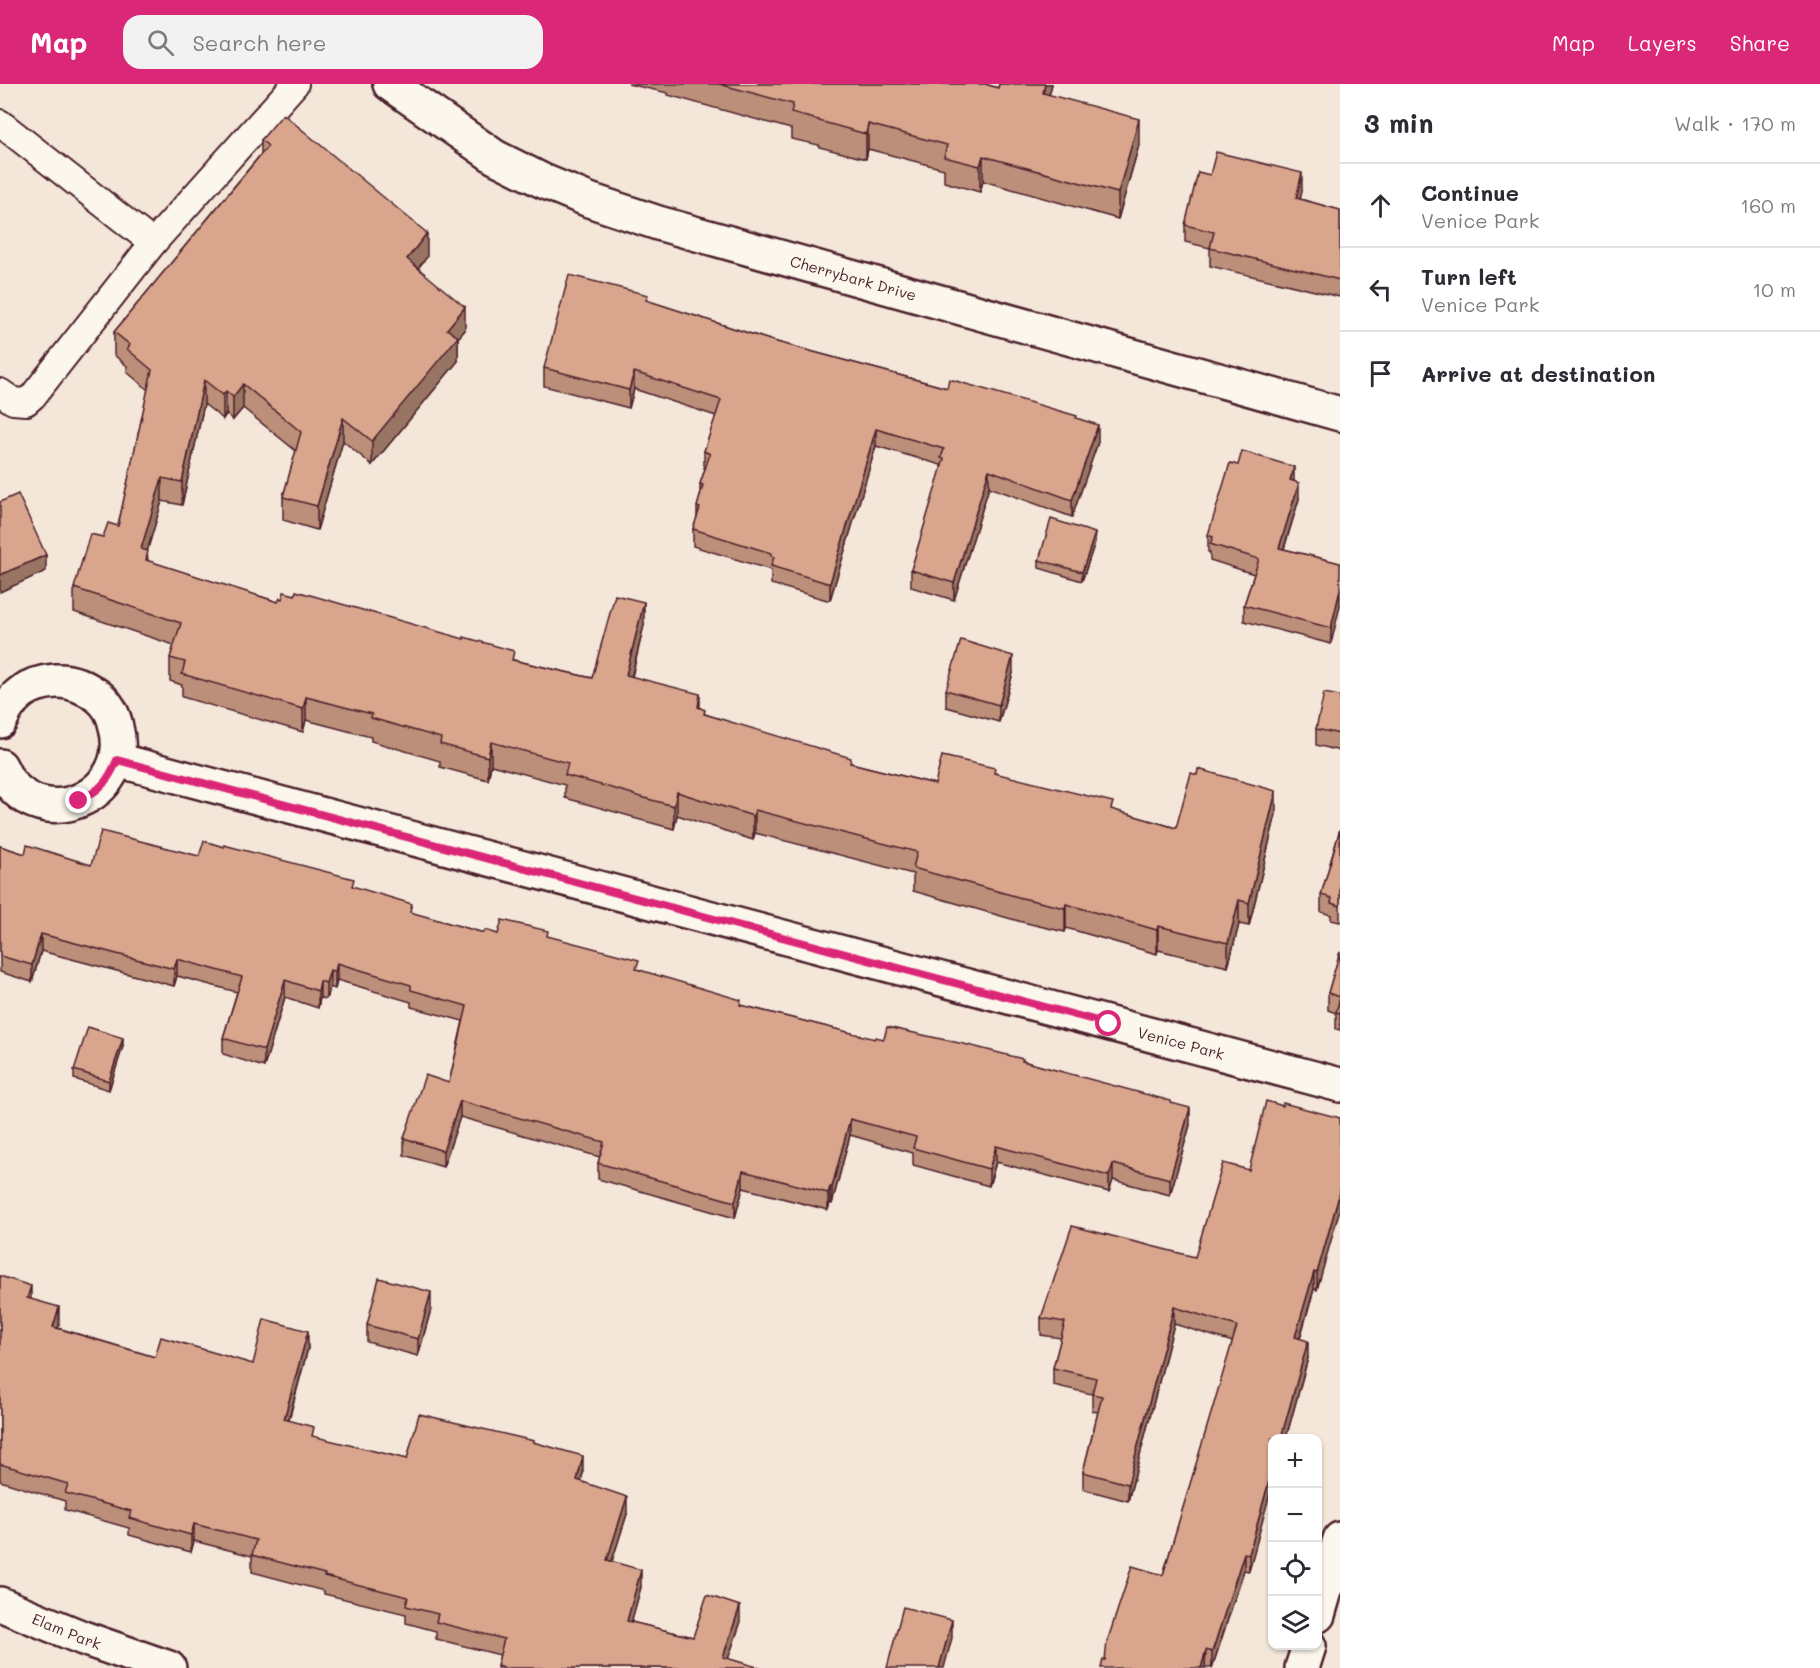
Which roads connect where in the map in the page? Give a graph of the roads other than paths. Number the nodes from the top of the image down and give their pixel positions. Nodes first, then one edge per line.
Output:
1 (295, 84) edge
2 (390, 84) edge
3 (0, 123) edge
4 (153, 243) junction
5 (0, 392) edge
6 (1340, 414) edge
7 (0, 721) edge
8 (117, 760) junction
9 (0, 766) edge
10 (1340, 1085) edge
11 (1340, 1539) edge
12 (1322, 1598) edge
13 (0, 1604) edge
14 (170, 1668) edge

1 - 4 lane
2 - 6 street, Cherrybark Drive
3 - 4 lane
4 - 5 lane
7 - 8 street
8 - 9 street
8 - 10 street, Venice Park
11 - 12 street
13 - 14 street, Elam Park

